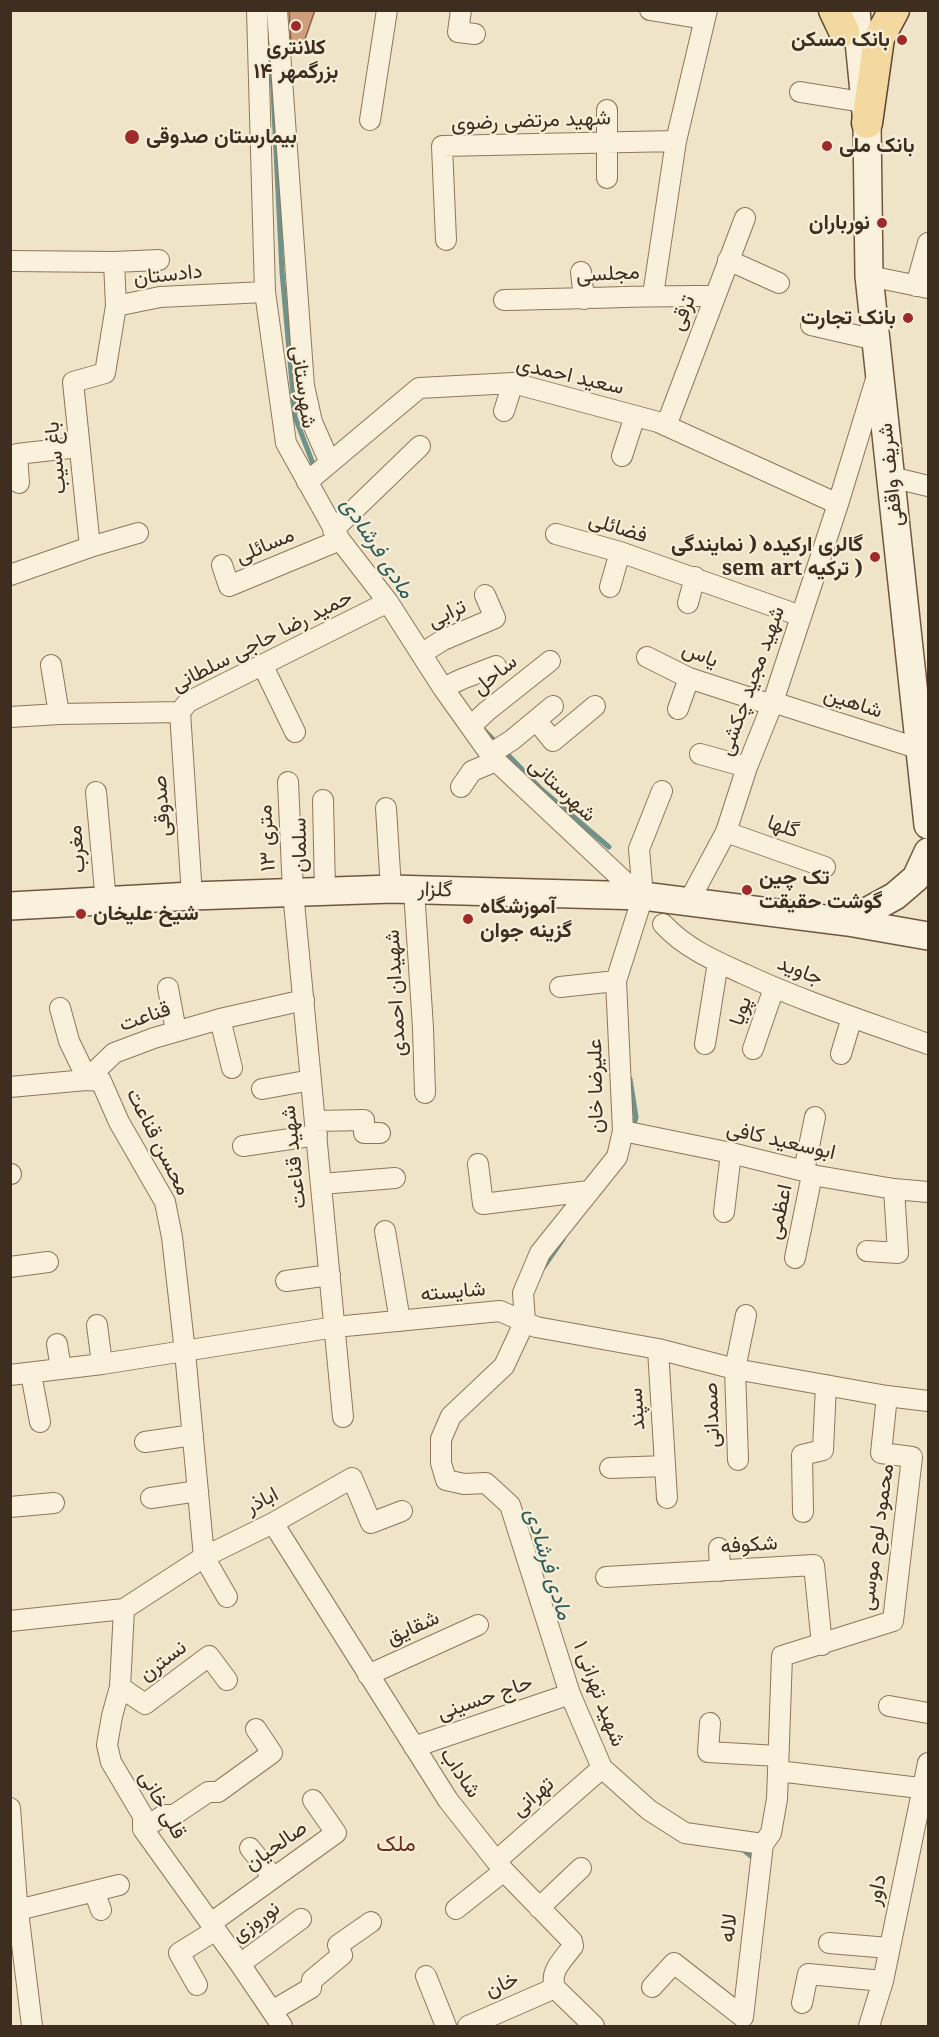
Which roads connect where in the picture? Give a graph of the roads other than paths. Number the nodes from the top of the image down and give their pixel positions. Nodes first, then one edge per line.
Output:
1 (257, 10) edge
2 (277, 10) edge
3 (387, 10) edge
4 (461, 10) edge
5 (650, 10) edge
6 (894, 10) edge
7 (705, 15) edge
8 (844, 16) edge
9 (475, 34) dead end
10 (800, 92) dead end
11 (607, 110) dead end
12 (862, 112) junction
13 (370, 120) dead end
14 (676, 141) junction
15 (607, 142) junction
16 (607, 178) dead end
17 (745, 218) dead end
18 (446, 240) dead end
19 (928, 243) edge
20 (159, 260) dead end
21 (728, 260) junction
22 (10, 261) edge
23 (114, 262) junction
24 (580, 272) dead end
25 (869, 276) junction
26 (779, 284) dead end
27 (922, 287) edge
28 (265, 292) junction
29 (653, 295) junction
30 (715, 296) junction
31 (584, 299) junction
32 (504, 300) dead end
33 (116, 306) junction
34 (811, 325) dead end
35 (876, 340) junction
36 (879, 368) junction
37 (513, 383) junction
38 (504, 411) dead end
39 (635, 416) junction
40 (312, 422) junction
41 (666, 426) junction
42 (286, 443) junction
43 (420, 446) dead end
44 (79, 447) junction
45 (622, 456) dead end
46 (330, 463) junction
47 (891, 477) junction
48 (307, 482) junction
49 (19, 483) dead end
50 (928, 486) edge
51 (838, 504) junction
52 (138, 533) dead end
53 (555, 534) dead end
54 (336, 535) junction
55 (90, 547) junction
56 (620, 552) junction
57 (222, 565) dead end
58 (10, 575) edge
59 (695, 578) junction
60 (610, 587) dead end
61 (485, 595) dead end
62 (388, 602) junction
63 (688, 603) dead end
64 (801, 616) junction
65 (421, 654) junction
66 (647, 657) dead end
67 (550, 661) dead end
68 (51, 665) dead end
69 (263, 666) junction
70 (496, 666) dead end
71 (689, 678) junction
72 (443, 688) junction
73 (771, 705) junction
74 (553, 706) dead end
75 (595, 706) dead end
76 (678, 709) dead end
77 (180, 712) junction
78 (59, 714) junction
79 (10, 717) edge
80 (536, 720) junction
81 (471, 726) junction
82 (296, 732) dead end
83 (700, 754) dead end
84 (493, 757) junction
85 (924, 763) edge
86 (747, 767) junction
87 (288, 782) dead end
88 (461, 787) dead end
89 (662, 791) dead end
90 (96, 792) dead end
91 (324, 800) dead end
92 (386, 808) dead end
93 (928, 825) edge
94 (726, 832) junction
95 (928, 852) edge
96 (825, 867) dead end
97 (325, 890) junction
98 (403, 890) junction
99 (293, 892) junction
100 (192, 896) junction
101 (642, 896) junction
102 (689, 901) junction
103 (106, 902) junction
104 (10, 906) edge
105 (848, 922) junction
106 (663, 924) dead end
107 (928, 936) edge
108 (718, 962) junction
109 (616, 981) junction
110 (560, 987) dead end
111 (168, 988) dead end
112 (774, 988) junction
113 (303, 1000) junction
114 (60, 1008) dead end
115 (852, 1017) junction
116 (220, 1019) junction
117 (176, 1031) junction
118 (705, 1044) dead end
119 (928, 1044) edge
120 (753, 1049) dead end
121 (840, 1054) dead end
122 (232, 1068) dead end
123 (86, 1080) junction
124 (311, 1080) junction
125 (10, 1087) edge
126 (262, 1089) dead end
127 (425, 1093) dead end
128 (815, 1117) dead end
129 (316, 1128) junction
130 (623, 1131) junction
131 (380, 1133) dead end
132 (243, 1146) dead end
133 (731, 1153) junction
134 (478, 1164) dead end
135 (808, 1173) junction
136 (395, 1178) dead end
137 (321, 1184) junction
138 (894, 1189) junction
139 (589, 1191) junction
140 (928, 1192) edge
141 (724, 1212) dead end
142 (386, 1231) dead end
143 (867, 1251) dead end
144 (795, 1258) dead end
145 (48, 1262) dead end
146 (10, 1267) edge
147 (330, 1275) junction
148 (286, 1281) dead end
149 (746, 1315) dead end
150 (400, 1321) junction
151 (525, 1321) junction
152 (97, 1325) dead end
153 (335, 1327) junction
154 (57, 1344) dead end
155 (658, 1349) junction
156 (185, 1352) junction
157 (102, 1364) junction
158 (61, 1369) junction
159 (735, 1369) junction
160 (31, 1374) junction
161 (10, 1375) edge
162 (826, 1385) junction
163 (888, 1396) junction
164 (928, 1401) edge
165 (343, 1417) dead end
166 (40, 1422) dead end
167 (194, 1436) junction
168 (145, 1442) dead end
169 (738, 1460) dead end
170 (665, 1466) junction
171 (610, 1468) dead end
172 (198, 1491) junction
173 (667, 1497) dead end
174 (151, 1498) dead end
175 (54, 1503) dead end
176 (10, 1507) edge
177 (402, 1511) dead end
178 (803, 1512) dead end
179 (273, 1523) junction
180 (719, 1548) dead end
181 (204, 1557) junction
182 (720, 1571) junction
183 (606, 1577) dead end
184 (227, 1596) dead end
185 (124, 1609) junction
186 (10, 1621) edge
187 (478, 1625) dead end
188 (822, 1645) junction
189 (368, 1675) junction
190 (227, 1680) dead end
191 (120, 1688) junction
192 (570, 1694) junction
193 (889, 1706) dead end
194 (928, 1713) edge
195 (710, 1723) dead end
196 (256, 1730) dead end
197 (414, 1747) junction
198 (928, 1763) edge
199 (778, 1764) junction
200 (602, 1768) junction
201 (926, 1789) edge
202 (313, 1800) dead end
203 (10, 1808) edge
204 (143, 1829) junction
205 (763, 1844) junction
206 (250, 1848) dead end
207 (500, 1866) junction
208 (581, 1868) dead end
209 (273, 1877) junction
210 (119, 1885) dead end
211 (94, 1891) junction
212 (15, 1906) edge
213 (539, 1908) junction
214 (101, 1910) dead end
215 (456, 1910) dead end
216 (302, 1919) dead end
217 (371, 1922) dead end
218 (213, 1926) junction
219 (829, 1943) dead end
220 (889, 1948) junction
221 (240, 1964) junction
222 (426, 1977) dead end
223 (883, 1981) junction
224 (197, 1985) dead end
225 (555, 1988) junction
226 (652, 1988) dead end
227 (802, 2002) dead end
228 (277, 2019) edge
229 (32, 2026) edge
230 (446, 2026) edge
231 (468, 2026) edge
232 (594, 2026) edge
233 (869, 2026) edge

1 - 28 street, شهرستانی
2 - 40 street, شهرستانی
3 - 13 street
4 - 9 street
5 - 7 street
6 - 12 main road
7 - 14 street
8 - 12 main road, شریف واقفی
10 - 12 street
11 - 15 street
12 - 25 main road, شریف واقفی
14 - 15 street, شهید مرتضی رضوی
14 - 29 street
15 - 16 street
15 - 18 street, شهید مرتضی رضوی
17 - 21 street, ترقی
19 - 27 street
20 - 23 street
21 - 26 street
21 - 30 street, ترقی
22 - 23 street, دادستان
23 - 33 street, دادستان
24 - 31 street
25 - 27 street
25 - 35 main road, شریف واقفی
28 - 33 street, دادستان
28 - 42 street, شهرستانی
29 - 30 street, مجلسی
29 - 31 street, مجلسی
30 - 41 street, ترقی
31 - 32 street, مجلسی
33 - 44 street, باغ سیب
34 - 35 street
35 - 36 main road, شریف واقفی
36 - 47 main road, شریف واقفی
36 - 51 street, شهید مجید چکشی
37 - 38 street
37 - 39 street, سعید احمدی
37 - 46 street, سعید احمدی
39 - 41 street, سعید احمدی
39 - 45 street
40 - 42 street
40 - 46 street, شهرستانی
41 - 51 street, سعید احمدی
42 - 48 street, شهرستانی
43 - 54 street
44 - 49 street
44 - 55 street, باغ سیب
46 - 48 street, سعید احمدی
47 - 50 street
47 - 85 main road, شریف واقفی
48 - 54 street, شهرستانی
51 - 64 street, شهید مجید چکشی
52 - 55 street
53 - 56 street, فضائلی
54 - 57 street, مسائلی
54 - 62 street, شهرستانی
55 - 58 street
56 - 59 street, فضائلی
56 - 60 street
59 - 63 street
59 - 64 street, فضائلی
61 - 65 street, ترابی
62 - 65 street, شهرستانی
62 - 69 street, حمید رضا حاجی سلطانی
64 - 73 street, شهید مجید چکشی
65 - 72 street, شهرستانی
66 - 71 street, یاس
67 - 81 street, ساحل
68 - 78 street
69 - 77 street, حمید رضا حاجی سلطانی
69 - 82 street
70 - 72 street
71 - 73 street, یاس
71 - 76 street
72 - 81 street, شهرستانی
73 - 85 street, شاهین
73 - 86 street, شهید مجید چکشی
74 - 80 street
75 - 80 street
77 - 78 street, حمید رضا حاجی سلطانی
77 - 100 street, صدوقی
78 - 79 street, حمید رضا حاجی سلطانی
80 - 84 street
81 - 84 street, شهرستانی
83 - 86 street
84 - 88 street
84 - 101 street, شهرستانی
85 - 93 main road, شریف واقفی
86 - 94 street, شهید مجید چکشی
87 - 99 street, ۱۳ متری
89 - 101 street
90 - 103 street, مغرب
91 - 97 street, سلمان
92 - 98 street, شهیدان احمدی
94 - 96 street, گلها
94 - 102 street, شهید مجید چکشی
95 - 105 main road
97 - 98 main road, گلزار
97 - 99 main road, گلزار
98 - 101 main road, گلزار
98 - 127 street, شهیدان احمدی
99 - 100 main road, گلزار
99 - 113 street, شهید قناعت
100 - 103 main road, گلزار
101 - 102 main road, گلزار
101 - 109 street, علیرضا خان
102 - 105 main road, گلزار
103 - 104 main road, گلزار
105 - 107 main road, گلزار
106 - 108 street, جاوید
108 - 112 street, جاوید
108 - 118 street
109 - 110 street
109 - 130 street, علیرضا خان
111 - 117 street
112 - 115 street, جاوید
112 - 120 street, پویا
113 - 116 street, قناعت
113 - 124 street, شهید قناعت
114 - 123 street
115 - 119 street, جاوید
115 - 121 street
116 - 117 street, قناعت
116 - 122 street
117 - 123 street, قناعت
123 - 125 street
123 - 156 street, محسن قناعت
124 - 126 street
124 - 129 street, شهید قناعت
128 - 135 street, اعظمی
129 - 131 street
129 - 132 street
129 - 137 street, شهید قناعت
130 - 133 street, ابوسعید کافی
130 - 139 street, علیرضا خان
133 - 135 street, ابوسعید کافی
133 - 141 street
134 - 139 street
135 - 138 street, ابوسعید کافی
135 - 144 street, اعظمی
136 - 137 street
137 - 147 street, شهید قناعت
138 - 140 street, ابوسعید کافی
138 - 143 street
139 - 151 street, علیرضا خان
142 - 150 street
145 - 146 street
147 - 148 street
147 - 153 street, شهید قناعت
149 - 159 street, صمدانی
150 - 151 street, شایسته
150 - 153 street, شایسته
151 - 155 street, شایسته
151 - 192 street, شهید تهرانی ۱
152 - 157 street
153 - 156 street, شایسته
153 - 165 street, شهید قناعت
154 - 158 street
155 - 159 street, شایسته
155 - 170 street, سپند
156 - 157 street, شایسته
156 - 167 street
157 - 158 street, شایسته
158 - 160 street, شایسته
159 - 162 street, شایسته
159 - 169 street, صمدانی
160 - 161 street, شایسته
160 - 166 street
162 - 163 street, شایسته
162 - 178 street
163 - 164 street, شایسته
163 - 188 street, محمود لوح موسی
167 - 168 street
167 - 172 street
170 - 171 street
170 - 173 street, سپند
172 - 174 street
172 - 181 street
175 - 176 street
177 - 179 street, اباذر
179 - 181 street, اباذر
179 - 189 street, شاداب
180 - 182 street
181 - 184 street
181 - 185 street, اباذر
182 - 183 street, شکوفه
182 - 188 street, شکوفه
185 - 186 street
185 - 191 street, قلی خانی
187 - 189 street, شقایق
188 - 199 street, محمود لوح موسی
189 - 197 street, شاداب
190 - 191 street, نسترن
191 - 204 street, قلی خانی
192 - 197 street, حاج حسینی
192 - 200 street, شهید تهرانی ۱
193 - 194 street
195 - 199 street
196 - 204 street
197 - 207 street, شاداب
198 - 201 street, داور
199 - 201 street
199 - 205 street, محمود لوح موسی
200 - 205 street, شهید تهرانی ۱
200 - 207 street, تهرانی
201 - 220 street, داور
202 - 209 street, صالحیان
203 - 212 street
204 - 218 street, قلی خانی
205 - 226 street, لاله
206 - 209 street
207 - 213 street, شاداب
207 - 215 street
208 - 213 street
209 - 218 street, صالحیان
210 - 211 street
211 - 212 street
211 - 214 street
212 - 229 street
213 - 225 street, شاداب
216 - 221 street, نوروزی
217 - 228 street
218 - 221 street, قلی خانی
218 - 224 street, صالحیان
219 - 220 street
220 - 223 street, داور
221 - 228 street, قلی خانی
222 - 230 street
223 - 227 street
223 - 233 street, داور
225 - 231 street, خان
225 - 232 street

